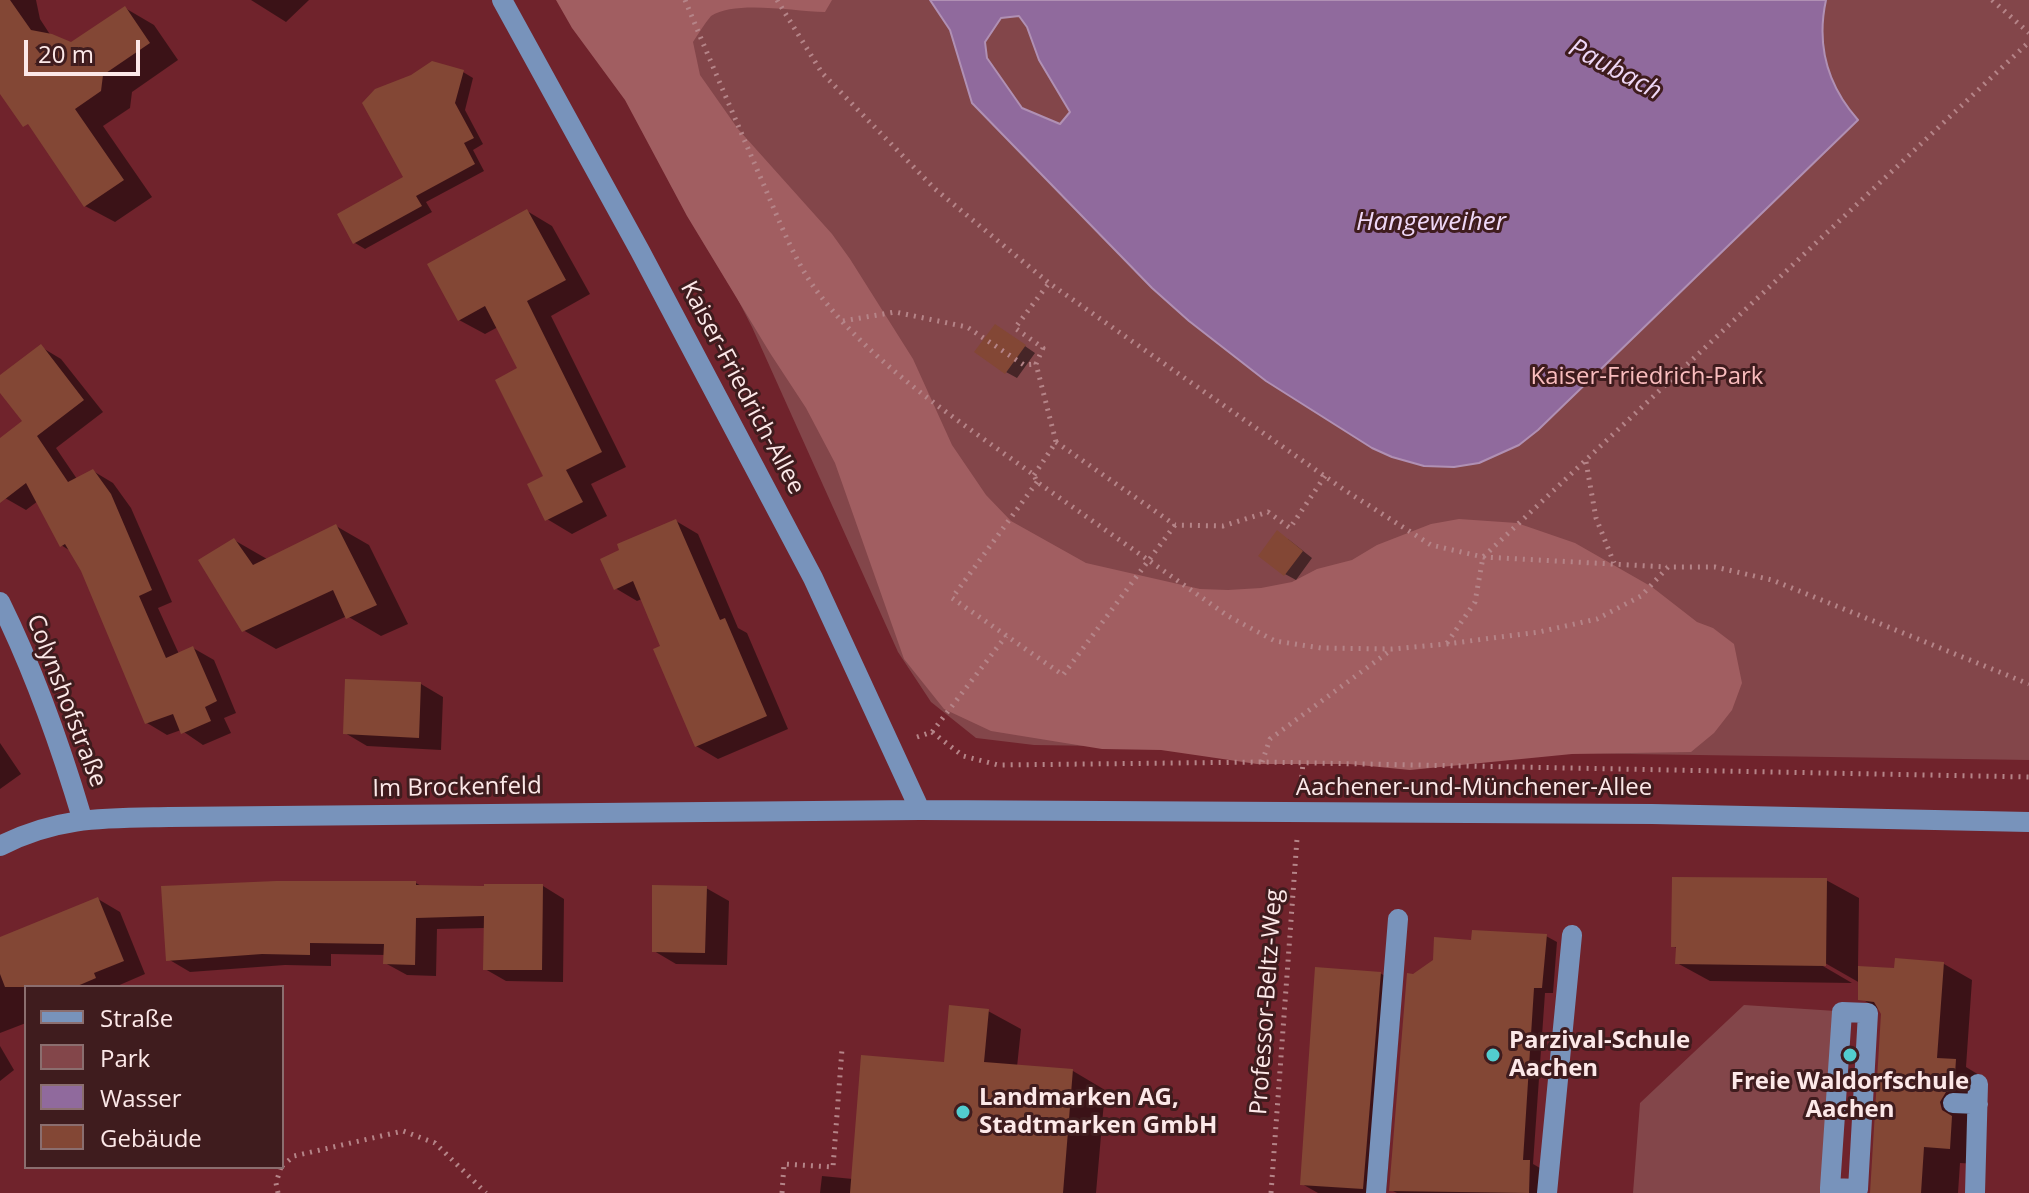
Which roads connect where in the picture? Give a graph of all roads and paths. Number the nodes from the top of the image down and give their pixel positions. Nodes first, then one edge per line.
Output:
1 (502, 0) edge
2 (685, 0) edge
3 (777, 0) edge
4 (1992, 0) edge
5 (2029, 33) edge
6 (2029, 42) edge
7 (1049, 283) junction
8 (843, 321) junction
9 (1036, 364) junction
10 (1056, 442) junction
11 (1586, 462) junction
12 (1325, 476) junction
13 (1036, 478) junction
14 (1175, 525) junction
15 (1483, 557) junction
16 (1148, 560) junction
17 (1614, 563) junction
18 (1668, 567) junction
19 (0, 602) edge
20 (1006, 636) junction
21 (1446, 644) junction
22 (1392, 649) junction
23 (2029, 684) edge
24 (932, 732) junction
25 (895, 757) junction
26 (1262, 762) junction
27 (2029, 777) edge
28 (920, 810) junction
29 (1300, 813) junction
30 (82, 818) junction
31 (2029, 822) edge
32 (0, 846) edge
33 (1398, 919) dead end
34 (1572, 935) dead end
35 (842, 1049) dead end
36 (1953, 1103) dead end
37 (284, 1164) edge
38 (280, 1169) edge
39 (1830, 1190) edge
40 (278, 1193) edge
41 (486, 1193) edge
42 (782, 1193) edge
43 (1271, 1193) edge
44 (1376, 1193) edge
45 (1547, 1193) edge
46 (1975, 1193) edge

1 - 25 street, Kaiser-Friedrich-Allee
2 - 8 path
3 - 7 path
4 - 5 path
6 - 11 path
7 - 9 path
7 - 12 path
8 - 9 path
8 - 13 path
9 - 10 path
10 - 13 path
10 - 14 path
11 - 15 path
11 - 17 path
12 - 14 path
12 - 15 path
13 - 16 path
13 - 20 path
14 - 16 path
15 - 17 path
15 - 21 path
16 - 20 path
16 - 22 path
17 - 18 path
18 - 21 path
18 - 23 path
19 - 30 street, Colynshofstraße
20 - 24 path
21 - 22 path
22 - 26 path
24 - 25 path
24 - 26 path
25 - 28 street, Kaiser-Friedrich-Allee
26 - 27 path
28 - 29 street, Aachener-und-Münchener-Allee
28 - 30 street, Im Brockenfeld
29 - 31 street, Aachener-und-Münchener-Allee
29 - 43 path, Professor-Beltz-Weg
30 - 32 street, Im Brockenfeld
33 - 44 street
34 - 45 street
35 - 42 path
36 - 46 street
37 - 41 path
38 - 40 path
39 - 39 street

